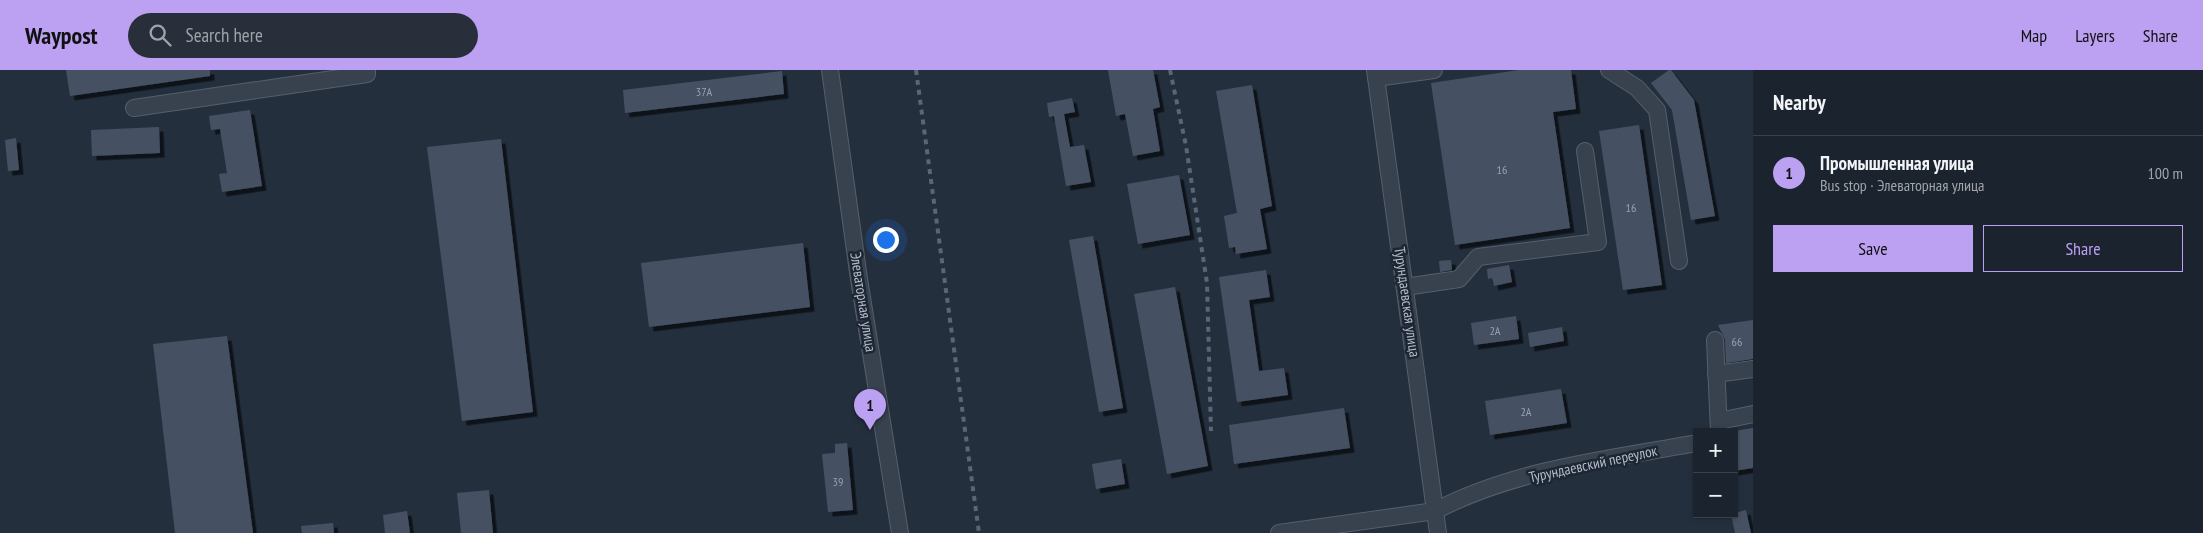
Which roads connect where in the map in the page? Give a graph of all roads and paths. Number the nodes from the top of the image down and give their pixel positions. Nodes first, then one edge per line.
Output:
1 (367, 70) edge
2 (830, 70) edge
3 (1434, 70) edge
4 (1609, 70) edge
5 (1376, 74) edge
6 (134, 108) dead end
7 (1585, 150) dead end
8 (1679, 261) dead end
9 (1404, 287) junction
10 (1715, 340) dead end
11 (1753, 369) edge
12 (1716, 374) junction
13 (1753, 414) edge
14 (1719, 426) edge
15 (1693, 444) edge
16 (1435, 511) junction
17 (900, 533) edge
18 (1279, 533) edge
19 (1438, 533) edge

1 - 6 street
2 - 17 street, Элеваторная улица
3 - 5 street
4 - 8 street
5 - 9 street, Турундаевская улица
7 - 9 street
9 - 16 street, Турундаевская улица
10 - 12 street
11 - 12 street
12 - 14 street
13 - 14 street
15 - 16 street, Турундаевский переулок
16 - 18 street, Турундаевский переулок
16 - 19 street, Турундаевская улица

